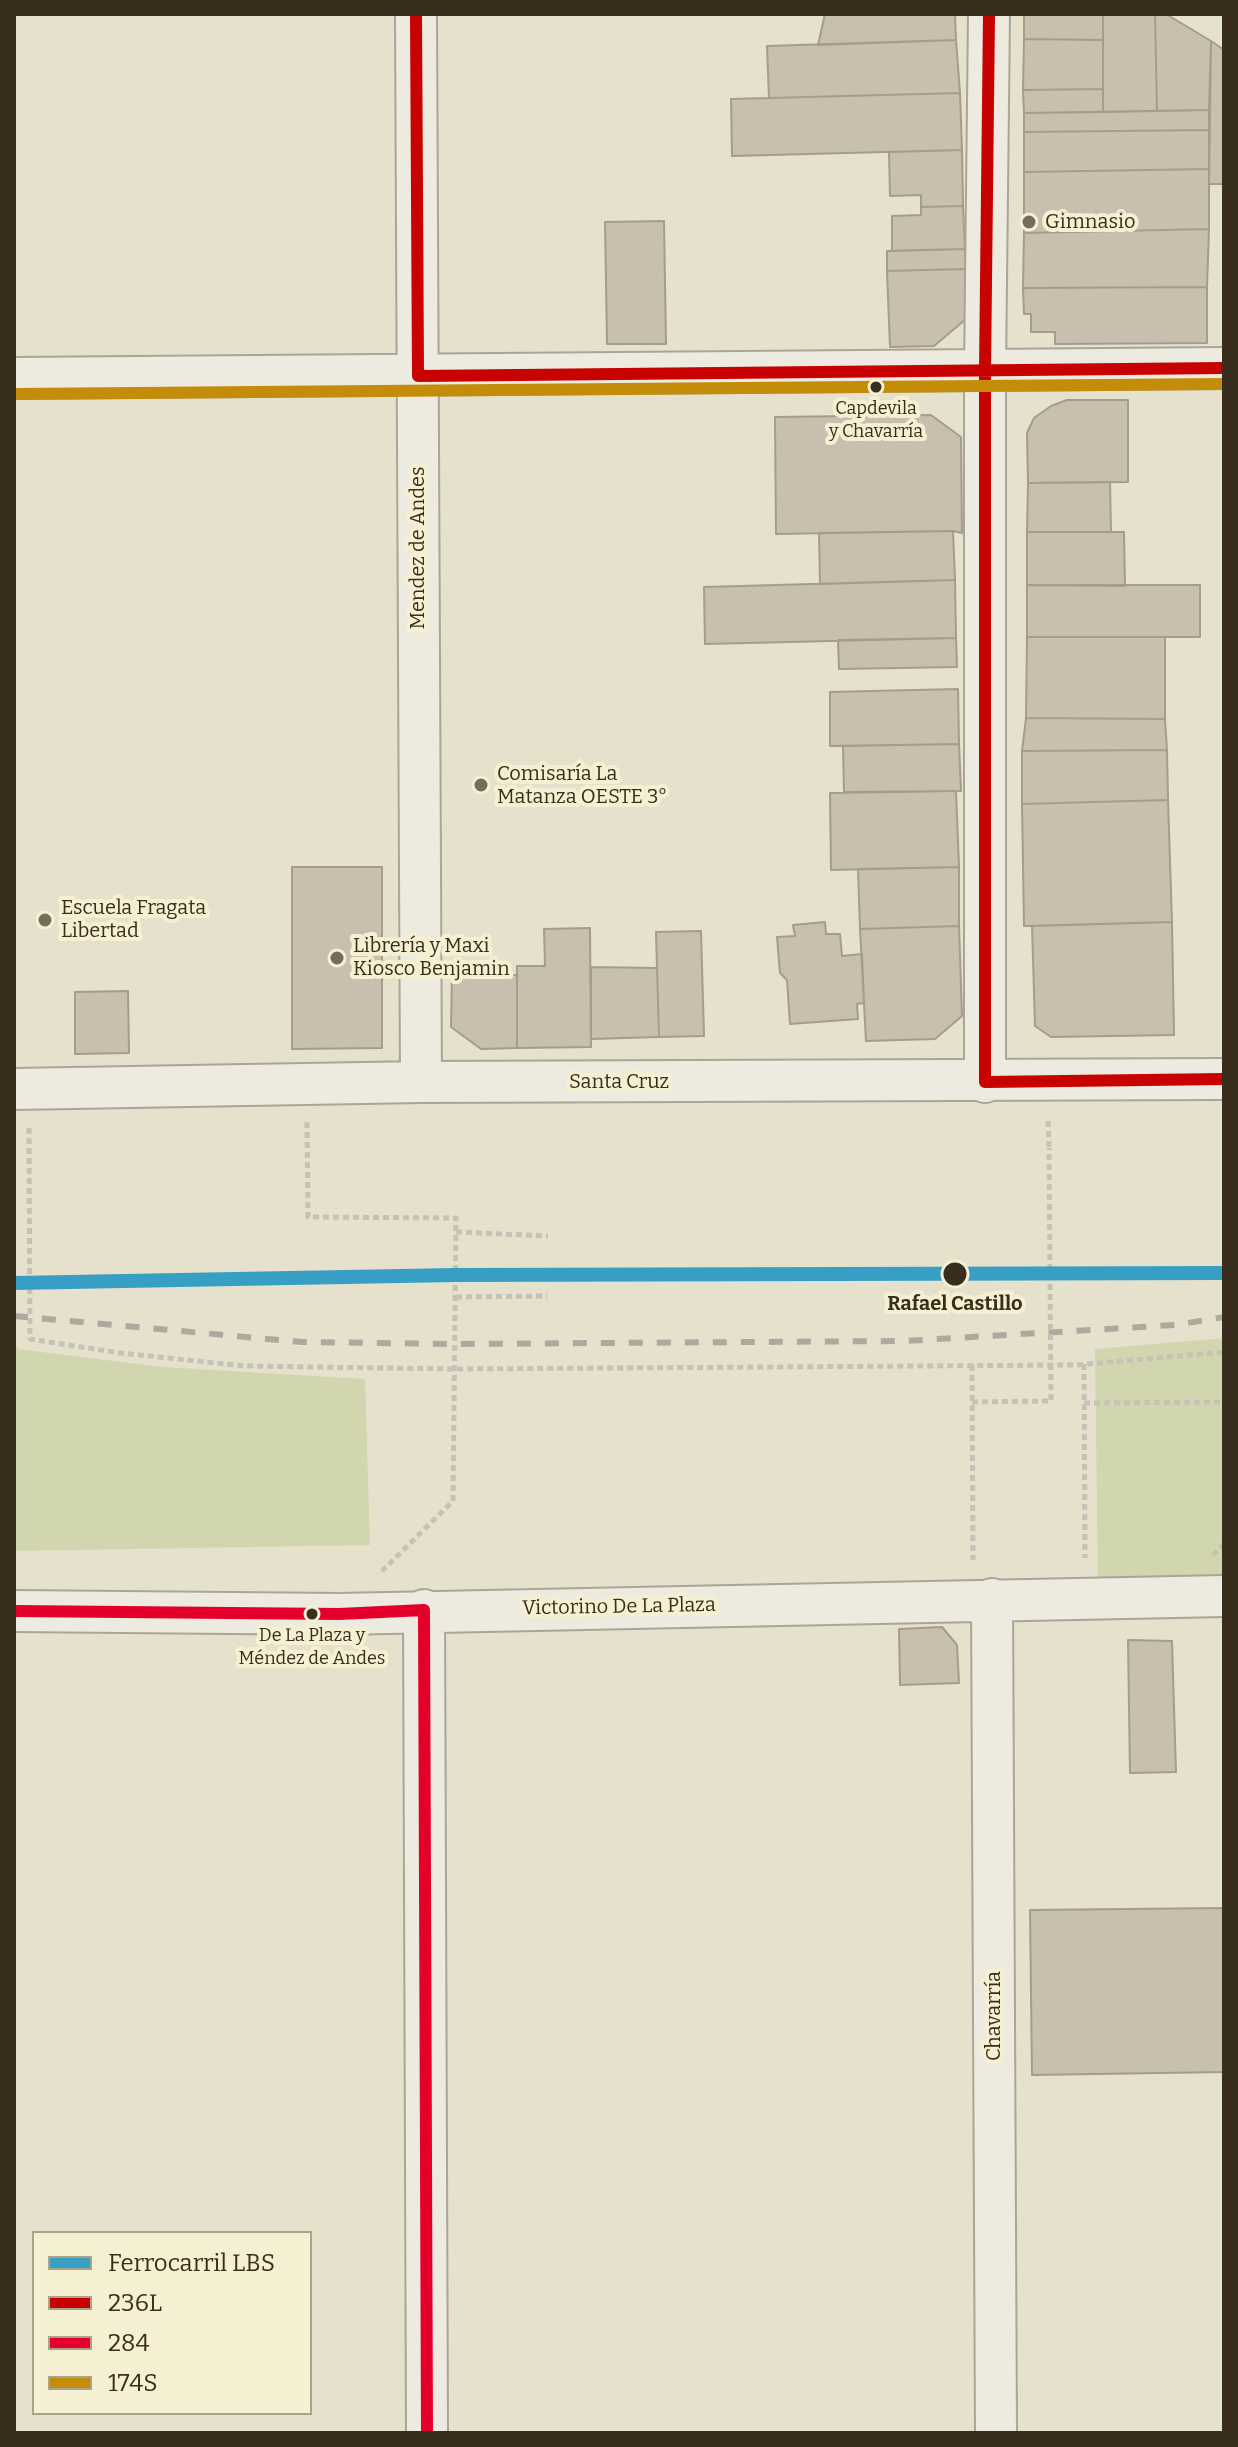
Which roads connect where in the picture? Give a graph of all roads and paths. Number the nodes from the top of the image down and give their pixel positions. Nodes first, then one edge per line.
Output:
1 (416, 14) edge
2 (989, 14) edge
3 (1224, 368) edge
4 (985, 371) junction
5 (418, 376) junction
6 (14, 378) edge
7 (1224, 1079) edge
8 (421, 1082) junction
9 (985, 1082) junction
10 (307, 1085) junction
11 (22, 1089) edge
12 (1049, 1148) dead end
13 (456, 1232) junction
14 (548, 1236) dead end
15 (547, 1296) dead end
16 (456, 1297) junction
17 (1224, 1352) edge
18 (1084, 1364) junction
19 (972, 1365) junction
20 (455, 1369) junction
21 (972, 1402) junction
22 (1224, 1402) edge
23 (1084, 1403) junction
24 (1224, 1596) edge
25 (1085, 1599) junction
26 (982, 1600) junction
27 (424, 1610) junction
28 (14, 1611) edge
29 (339, 1614) junction
30 (427, 2433) edge
31 (996, 2433) edge

1 - 5 street, Mendez de Andes
2 - 4 street
3 - 4 street
4 - 5 street
4 - 9 street
5 - 6 street
5 - 8 street, Mendez de Andes
7 - 9 street, Santa Cruz
8 - 9 street, Santa Cruz
8 - 10 street, Santa Cruz
10 - 11 street, Santa Cruz
10 - 13 path
11 - 20 path
12 - 21 path, bridge
13 - 14 path
13 - 16 path
15 - 16 path
16 - 20 path
17 - 18 path
18 - 19 path
18 - 23 path
19 - 20 path
19 - 21 path
20 - 29 path
21 - 26 path
22 - 23 path
23 - 25 path
24 - 25 street, Victorino De La Plaza
25 - 26 street, Victorino De La Plaza
26 - 27 street, Victorino De La Plaza
26 - 31 street, Chavarría
27 - 29 street, Victorino De La Plaza
27 - 30 street
28 - 29 street, Victorino De La Plaza

